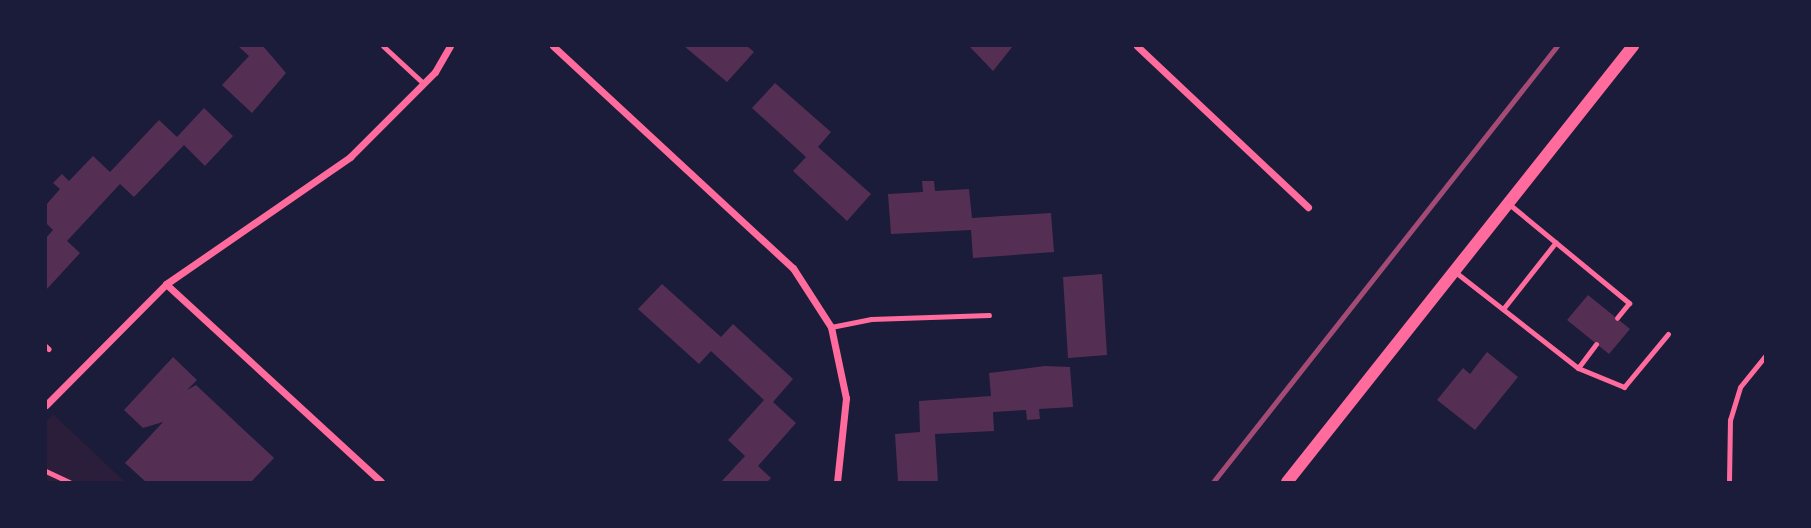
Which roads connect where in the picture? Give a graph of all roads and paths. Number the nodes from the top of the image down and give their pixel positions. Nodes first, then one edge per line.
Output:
1 (383, 46) edge
2 (450, 46) edge
3 (553, 46) edge
4 (1137, 46) edge
5 (1633, 46) edge
6 (423, 83) junction
7 (1508, 203) junction
8 (1308, 207) dead end
9 (1556, 242) junction
10 (1454, 271) junction
11 (166, 284) junction
12 (1503, 309) junction
13 (989, 315) dead end
14 (1617, 318) dead end
15 (831, 327) junction
16 (1668, 334) dead end
17 (1596, 344) dead end
18 (1766, 355) edge
19 (1578, 368) junction
20 (46, 405) edge
21 (46, 471) edge
22 (69, 482) edge
23 (381, 482) edge
24 (837, 482) edge
25 (1287, 482) edge
26 (1729, 482) edge

1 - 6 lane
2 - 6 street
3 - 15 street
4 - 8 street
5 - 7 street
6 - 11 street
7 - 9 lane
7 - 10 street
9 - 12 lane
9 - 14 lane
10 - 12 lane
10 - 25 street
11 - 20 street
11 - 23 street
12 - 19 lane
13 - 15 lane
15 - 24 street
16 - 19 lane
17 - 19 lane
18 - 26 lane
21 - 22 path

